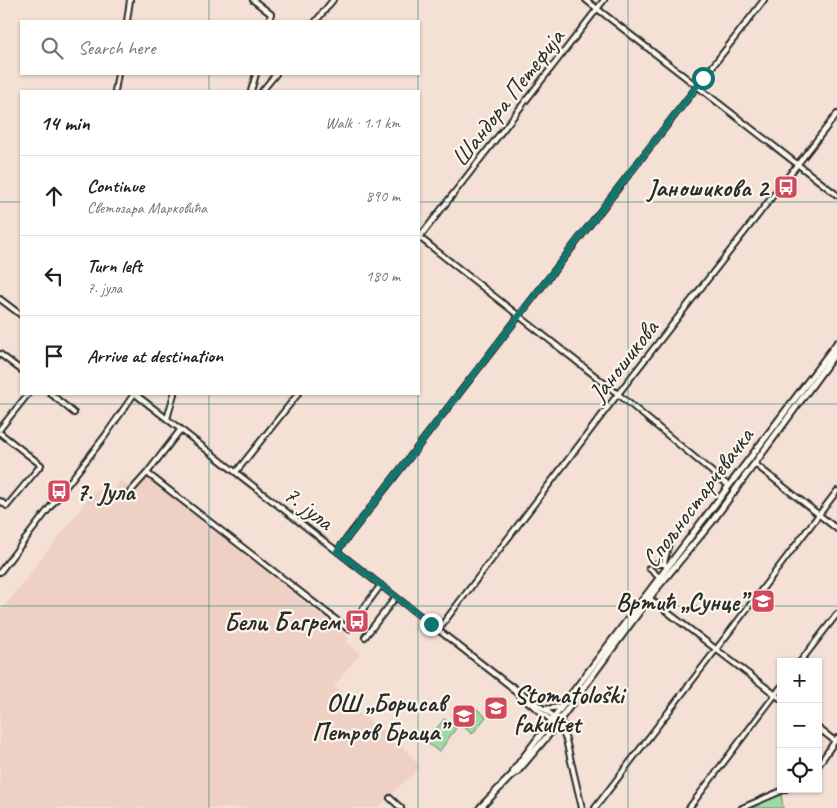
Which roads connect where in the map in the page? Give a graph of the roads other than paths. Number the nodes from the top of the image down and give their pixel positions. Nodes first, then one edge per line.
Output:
1 (130, 0) edge
2 (253, 0) edge
3 (333, 0) edge
4 (586, 0) edge
5 (604, 0) edge
6 (764, 0) edge
7 (597, 8) junction
8 (127, 20) edge
9 (269, 20) edge
10 (317, 20) edge
11 (118, 75) edge
12 (256, 75) edge
13 (275, 75) edge
14 (697, 86) junction
15 (115, 90) edge
16 (251, 90) edge
17 (263, 90) edge
18 (837, 114) edge
19 (797, 165) junction
20 (837, 196) edge
21 (420, 237) edge
22 (420, 239) edge
23 (0, 299) edge
24 (20, 314) edge
25 (518, 316) junction
26 (837, 343) edge
27 (836, 350) edge
28 (0, 354) edge
29 (20, 369) edge
30 (618, 394) junction
31 (27, 395) edge
32 (52, 395) edge
33 (133, 395) edge
34 (135, 395) edge
35 (174, 395) edge
36 (297, 395) edge
37 (74, 413) dead end
38 (167, 419) junction
39 (0, 429) edge
40 (181, 429) junction
41 (0, 433) edge
42 (755, 464) junction
43 (236, 472) junction
44 (147, 473) junction
45 (729, 486) junction
46 (837, 491) edge
47 (130, 492) dead end
48 (0, 501) edge
49 (819, 515) junction
50 (837, 529) edge
51 (669, 543) dead end
52 (337, 551) junction
53 (653, 564) dead end
54 (666, 566) junction
55 (649, 568) dead end
56 (0, 572) edge
57 (660, 578) junction
58 (380, 585) junction
59 (396, 597) junction
60 (649, 598) junction
61 (837, 614) edge
62 (438, 630) junction
63 (366, 637) dead end
64 (716, 650) junction
65 (803, 658) edge
66 (509, 685) junction
67 (777, 692) edge
68 (775, 694) junction
69 (561, 707) junction
70 (544, 709) junction
71 (555, 720) junction
72 (822, 730) edge
73 (551, 731) junction
74 (564, 733) junction
75 (836, 739) edge
76 (822, 760) edge
77 (512, 775) junction
78 (777, 793) edge
79 (390, 798) dead end
80 (401, 808) edge
81 (480, 808) edge
82 (582, 808) edge
83 (596, 808) edge
84 (689, 808) edge
85 (742, 808) edge

1 - 8 street
2 - 9 street
3 - 10 street
4 - 7 street
5 - 7 street, Шандора Петефија
6 - 14 street
7 - 14 street
7 - 21 street, Шандора Петефија
11 - 15 street
12 - 16 street
13 - 17 street
14 - 19 street
14 - 25 street
18 - 19 street, Јаношикова
19 - 20 street
19 - 30 street, Јаношикова
22 - 25 street
23 - 24 street
25 - 30 street
25 - 52 street
26 - 27 street, Спољностарчевачка
27 - 42 street, Спољностарчевачка
27 - 45 street, Спољностарчевачка
28 - 29 street
30 - 45 street
30 - 62 street, Јаношикова
31 - 39 street
32 - 37 street
33 - 56 street
34 - 38 street, 7. јула
35 - 38 street
36 - 43 street
38 - 40 street, 7. јула
40 - 43 street, 7. јула
40 - 44 street
41 - 48 street
42 - 49 street
42 - 60 street, Спољностарчевачка
43 - 52 street, 7. јула
44 - 47 street
44 - 58 street
45 - 54 street, Спољностарчевачка
46 - 49 street
49 - 50 street
49 - 64 street
51 - 54 street
52 - 58 street, 7. јула
53 - 54 street
54 - 57 street, Спољностарчевачка
55 - 57 street
57 - 69 street, Спољностарчевачка
58 - 59 street, 7. јула
59 - 62 street, 7. јула
59 - 63 street
60 - 64 street
60 - 71 street, Спољностарчевачка
61 - 65 street
62 - 66 street, 7. јула
64 - 68 street
64 - 83 street
66 - 70 street, 7. јула
66 - 71 street, 7. јула
67 - 68 street
68 - 84 street
69 - 70 street
69 - 71 street, Спољностарчевачка
70 - 71 street, 7. јула
71 - 73 street
71 - 74 street
71 - 77 street
72 - 75 street
73 - 74 street
73 - 77 street
74 - 82 street
75 - 76 street
77 - 81 street
78 - 85 street
79 - 80 street

